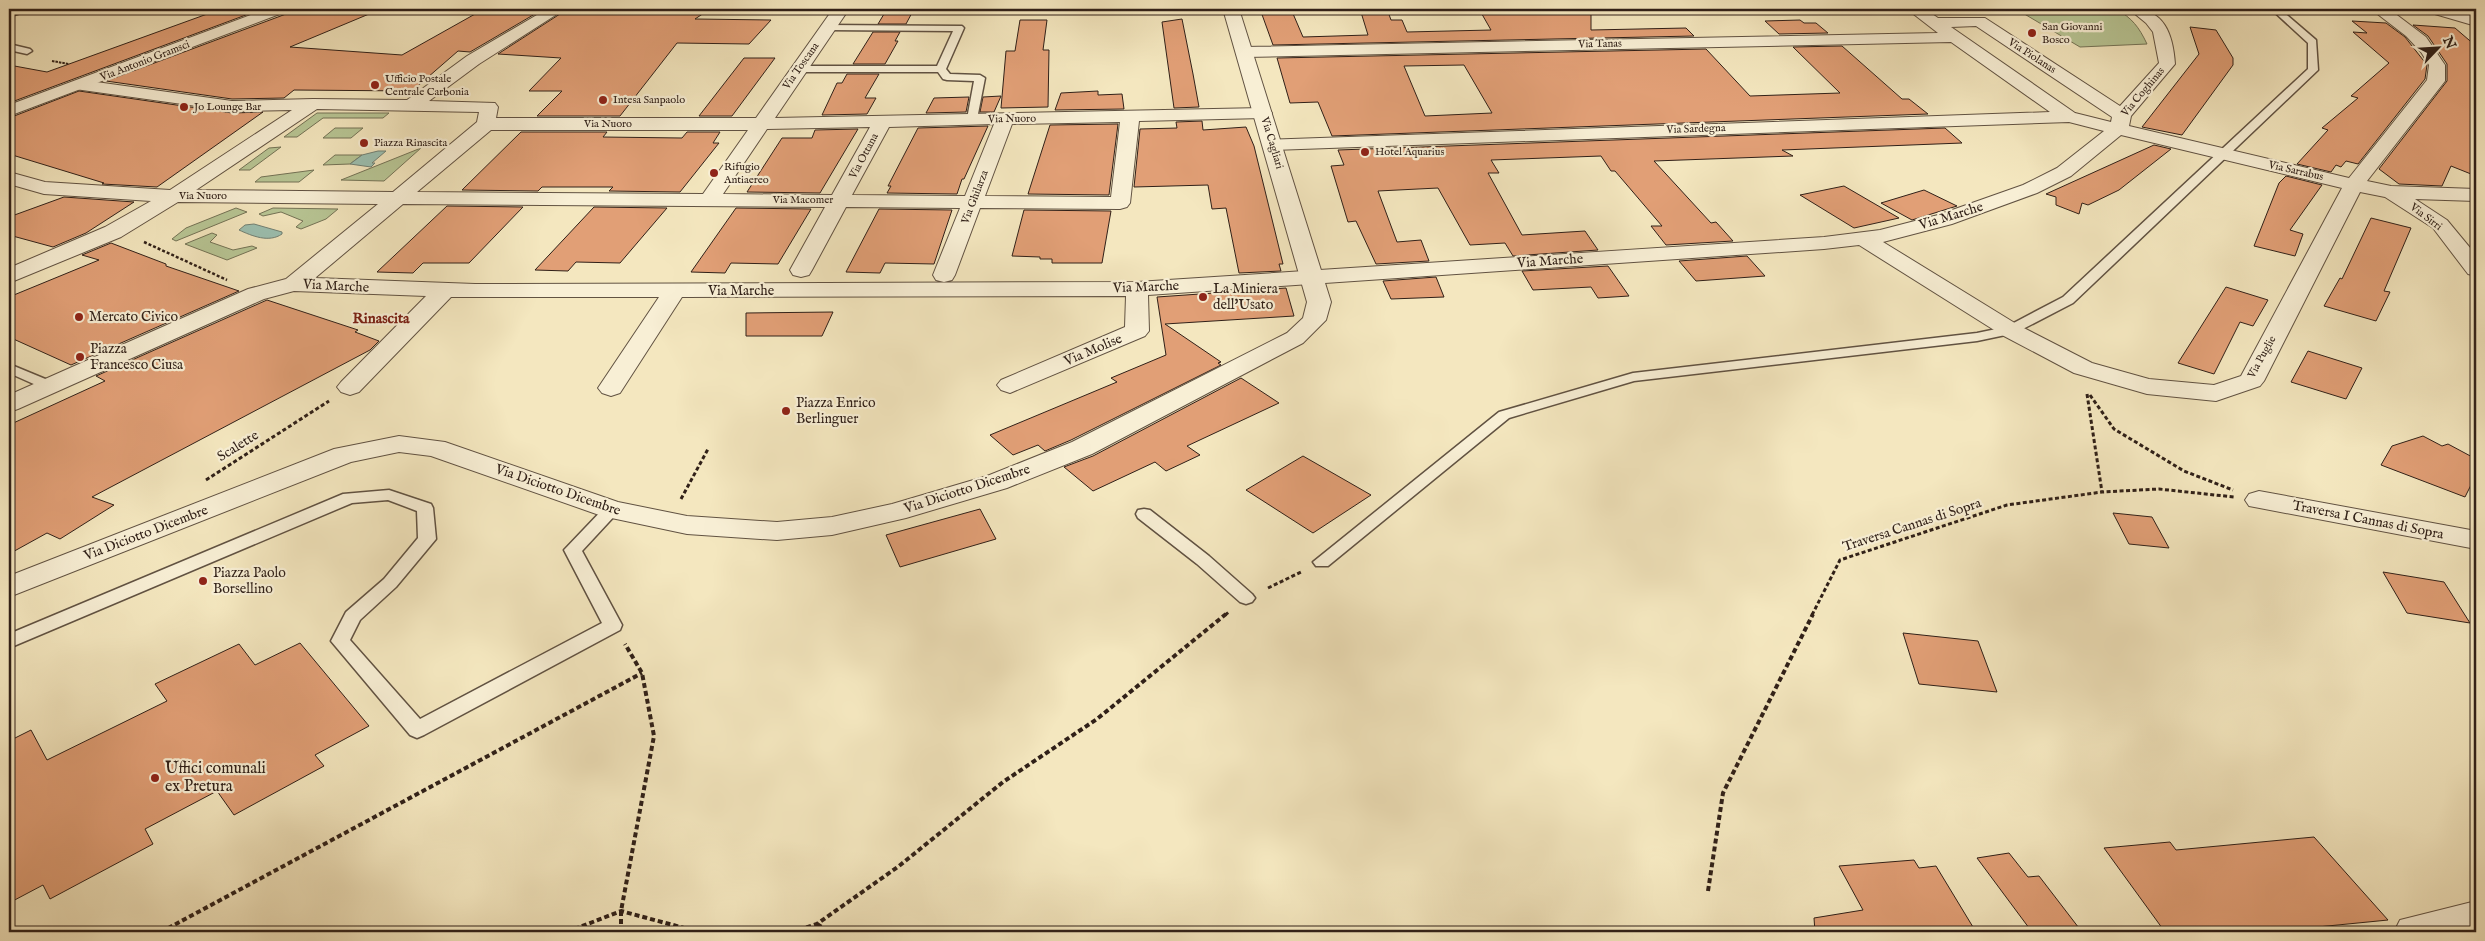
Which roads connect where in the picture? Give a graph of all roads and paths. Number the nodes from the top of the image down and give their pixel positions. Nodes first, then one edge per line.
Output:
1 (21, 9) edge
2 (280, 9) edge
3 (557, 9) edge
4 (841, 9) edge
5 (1231, 9) edge
6 (1915, 9) edge
7 (2137, 9) edge
8 (2275, 9) edge
9 (2379, 9) edge
10 (2433, 9) edge
11 (9, 12) edge
12 (2476, 21) edge
13 (1935, 23) junction
14 (828, 27) junction
15 (1955, 37) junction
16 (9, 46) edge
17 (26, 51) dead end
18 (1245, 52) junction
19 (941, 68) junction
20 (799, 69) junction
21 (82, 85) junction
22 (312, 104) junction
23 (412, 106) junction
24 (9, 111) edge
25 (1263, 113) junction
26 (1130, 116) junction
27 (2069, 117) junction
28 (1005, 119) junction
29 (972, 120) junction
30 (883, 121) junction
31 (2120, 121) junction
32 (486, 124) junction
33 (761, 124) junction
34 (1273, 144) junction
35 (2224, 154) junction
36 (9, 178) edge
37 (2354, 184) junction
38 (2391, 192) junction
39 (2476, 195) edge
40 (174, 196) junction
41 (399, 196) junction
42 (709, 200) junction
43 (840, 201) junction
44 (974, 202) junction
45 (113, 232) junction
46 (1862, 238) junction
47 (2476, 269) edge
48 (801, 270) dead end
49 (944, 275) dead end
50 (9, 276) edge
51 (1312, 278) junction
52 (294, 284) junction
53 (1137, 288) junction
54 (444, 291) junction
55 (675, 291) junction
56 (256, 294) junction
57 (2010, 330) junction
58 (9, 368) edge
59 (1010, 385) dead end
60 (50, 386) junction
61 (350, 387) joint
62 (611, 388) dead end
63 (9, 404) edge
64 (708, 449) dead end
65 (202, 482) dead end
66 (2102, 492) junction
67 (2259, 500) junction
68 (612, 510) junction
69 (1144, 514) dead end
70 (669, 522) junction
71 (2476, 540) edge
72 (1322, 562) joint
73 (9, 587) edge
74 (1246, 598) junction
75 (613, 625) junction
76 (9, 641) edge
77 (642, 673) junction
78 (1708, 891) dead end
79 (621, 911) junction
80 (2476, 918) edge
81 (817, 924) junction
82 (161, 932) edge
83 (567, 932) edge
84 (621, 932) edge
85 (699, 932) edge
86 (791, 932) edge
87 (830, 932) edge
88 (2414, 932) edge

1 - 11 street
2 - 21 street, Via Antonio Gramsci
3 - 23 street
4 - 14 street, Via Toscana
5 - 18 street, Via Cagliari
6 - 13 street
7 - 31 street, Via Coghinas
8 - 35 lane
9 - 37 street, Via Puglie
10 - 12 street
13 - 15 street
13 - 31 street, Via Piolanas
14 - 19 lane
14 - 20 street, Via Toscana
15 - 18 street, Via Tanas
15 - 27 street
16 - 17 lane
18 - 25 street, Via Cagliari
19 - 20 lane
19 - 29 lane
20 - 33 street, Via Toscana
21 - 22 street
21 - 24 street, Via Antonio Gramsci
22 - 23 street
22 - 40 street
23 - 32 street
25 - 26 street, Via Nuoro
25 - 34 street, Via Cagliari
26 - 28 street, Via Nuoro
26 - 44 street, Via Macomer
27 - 31 street, Via Sardegna
27 - 34 street, Via Sardegna
28 - 29 street, Via Nuoro
28 - 44 street, Via Ghilarza
29 - 30 street, Via Nuoro
30 - 33 street, Via Nuoro
30 - 43 street, Via Ottana
31 - 35 street, Via Sarrabus
31 - 46 street, Via Marche
32 - 33 street, Via Nuoro
32 - 41 street
33 - 42 street
34 - 51 street, Via Cagliari
35 - 37 street, Via Sarrabus
35 - 57 lane
36 - 40 street, Via Nuoro
37 - 38 street, Via Sarrabus
37 - 57 street, Via Puglie
38 - 39 street, Via Sarrabus
38 - 47 street, Via Sirri
40 - 41 street, Via Nuoro
40 - 45 street
41 - 42 street, Via Macomer
41 - 52 street
42 - 43 street, Via Macomer
43 - 44 street, Via Macomer
43 - 48 street, Via Ottana
44 - 49 street, Via Ghilarza
45 - 50 street
45 - 56 path
46 - 51 street, Via Marche
46 - 57 street, Via Puglie
51 - 53 street, Via Marche
51 - 70 street, Via Diciotto Dicembre
52 - 54 street, Via Marche
52 - 56 street
53 - 55 street, Via Marche
53 - 59 street, Via Molise
54 - 55 street, Via Marche
54 - 61 street
55 - 62 street
56 - 60 street
57 - 72 lane
58 - 60 lane
60 - 63 street
61 - 65 path, Scalette
64 - 70 path
66 - 67 path, Traversa Cannas di Sopra
66 - 67 path
66 - 78 path, Traversa Cannas di Sopra
67 - 71 street, Traversa I Cannas di Sopra
68 - 70 street, Via Diciotto Dicembre
68 - 73 street, Via Diciotto Dicembre
68 - 75 lane
69 - 74 lane
72 - 74 path
74 - 81 path
75 - 76 lane
75 - 77 path
77 - 79 path
77 - 82 path
79 - 83 path
79 - 84 path
79 - 85 path
80 - 88 street
81 - 86 path
81 - 87 path

